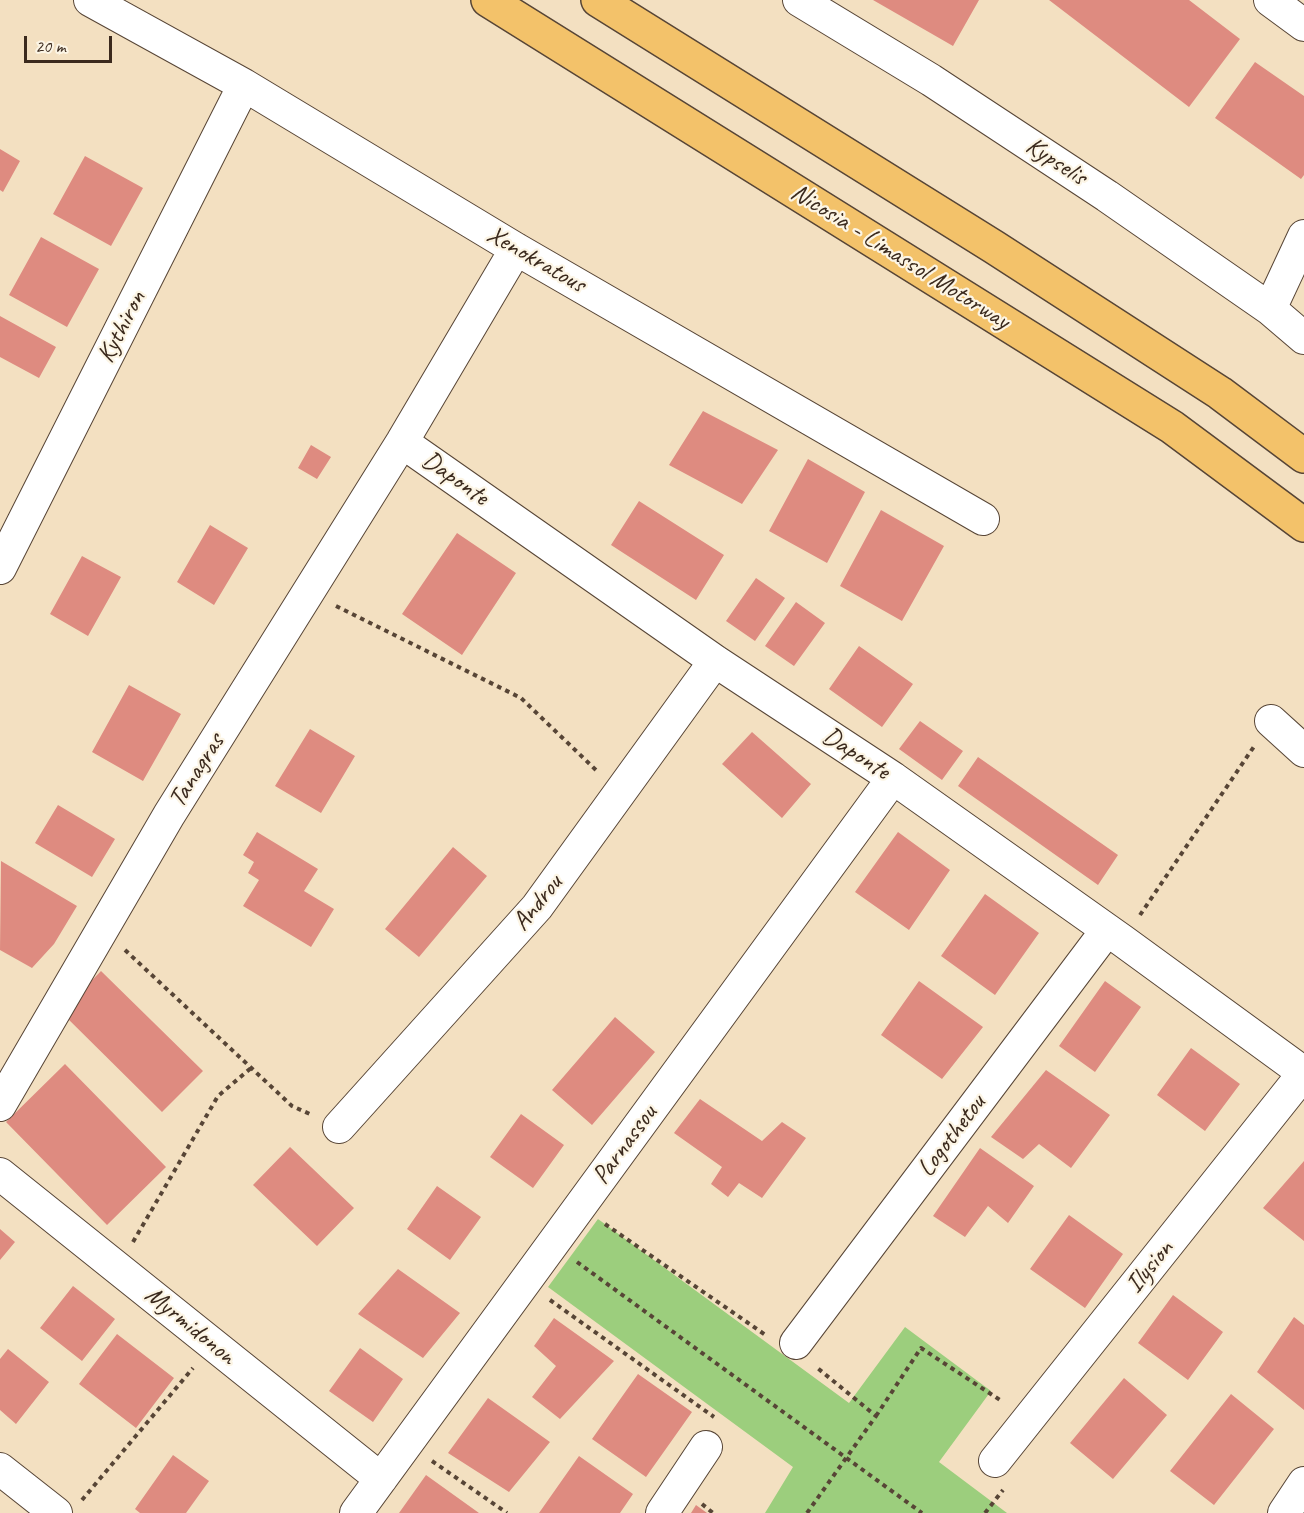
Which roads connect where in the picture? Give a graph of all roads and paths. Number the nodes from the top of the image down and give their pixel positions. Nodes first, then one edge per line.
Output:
1 (90, 0) edge
2 (489, 0) edge
3 (598, 0) edge
4 (799, 0) edge
5 (1270, 0) edge
6 (1304, 25) edge
7 (244, 86) junction
8 (1304, 236) edge
9 (516, 249) junction
10 (1270, 309) junction
11 (1304, 338) edge
12 (402, 442) junction
13 (1304, 456) edge
14 (983, 519) dead end
15 (1304, 525) edge
16 (0, 568) edge
17 (308, 593) junction
18 (715, 661) junction
19 (1271, 721) joint
20 (1304, 751) edge
21 (893, 778) junction
22 (620, 793) junction
23 (102, 929) junction
24 (1115, 935) junction
25 (252, 1068) junction
26 (1304, 1073) edge
27 (0, 1105) edge
28 (339, 1127) joint
29 (0, 1174) edge
30 (580, 1206) junction
31 (552, 1244) junction
32 (118, 1268) junction
33 (525, 1282) junction
34 (796, 1343) junction
35 (213, 1344) junction
36 (876, 1416) junction
37 (1028, 1419) junction
38 (407, 1443) junction
39 (706, 1447) joint
40 (846, 1458) junction
41 (995, 1461) dead end
42 (0, 1469) edge
43 (381, 1479) junction
44 (1304, 1483) edge
45 (68, 1509) edge
46 (356, 1513) edge
47 (507, 1513) edge
48 (662, 1513) edge
49 (807, 1513) edge
50 (922, 1513) edge
51 (1284, 1513) edge

1 - 7 street, Xenokratous
2 - 15 highway, Nicosia - Limassol Motorway
3 - 13 highway
4 - 10 street, Kypselis
5 - 6 street
7 - 9 street, Xenokratous
7 - 16 street, Kythiron
8 - 10 street
9 - 12 street, Tanagras
9 - 14 street, Xenokratous
10 - 11 street, Kypselis
12 - 17 street, Tanagras
12 - 18 street, Daponte
17 - 22 path
17 - 23 street, Tanagras
18 - 21 street, Daponte
18 - 22 street, Androu
19 - 20 street
19 - 24 path
21 - 24 street, Daponte
21 - 30 street, Parnassou
22 - 28 street, Androu
23 - 25 path
23 - 27 street, Tanagras
24 - 26 street, Daponte
24 - 34 street, Logothetou
25 - 28 path
25 - 32 path
26 - 37 street, Ilysion
29 - 32 street, Myrmidonon
30 - 31 street, Parnassou
30 - 34 path
31 - 33 street, Parnassou
31 - 40 path
32 - 35 street, Myrmidonon
33 - 38 street, Parnassou
33 - 39 path
34 - 36 path
35 - 43 street, Myrmidonon
35 - 45 path
36 - 37 path
36 - 40 path
37 - 41 street, Ilysion
38 - 43 street, Parnassou
38 - 47 path
39 - 48 street
40 - 49 path
40 - 50 path
42 - 45 street
43 - 46 street, Parnassou
44 - 51 street

